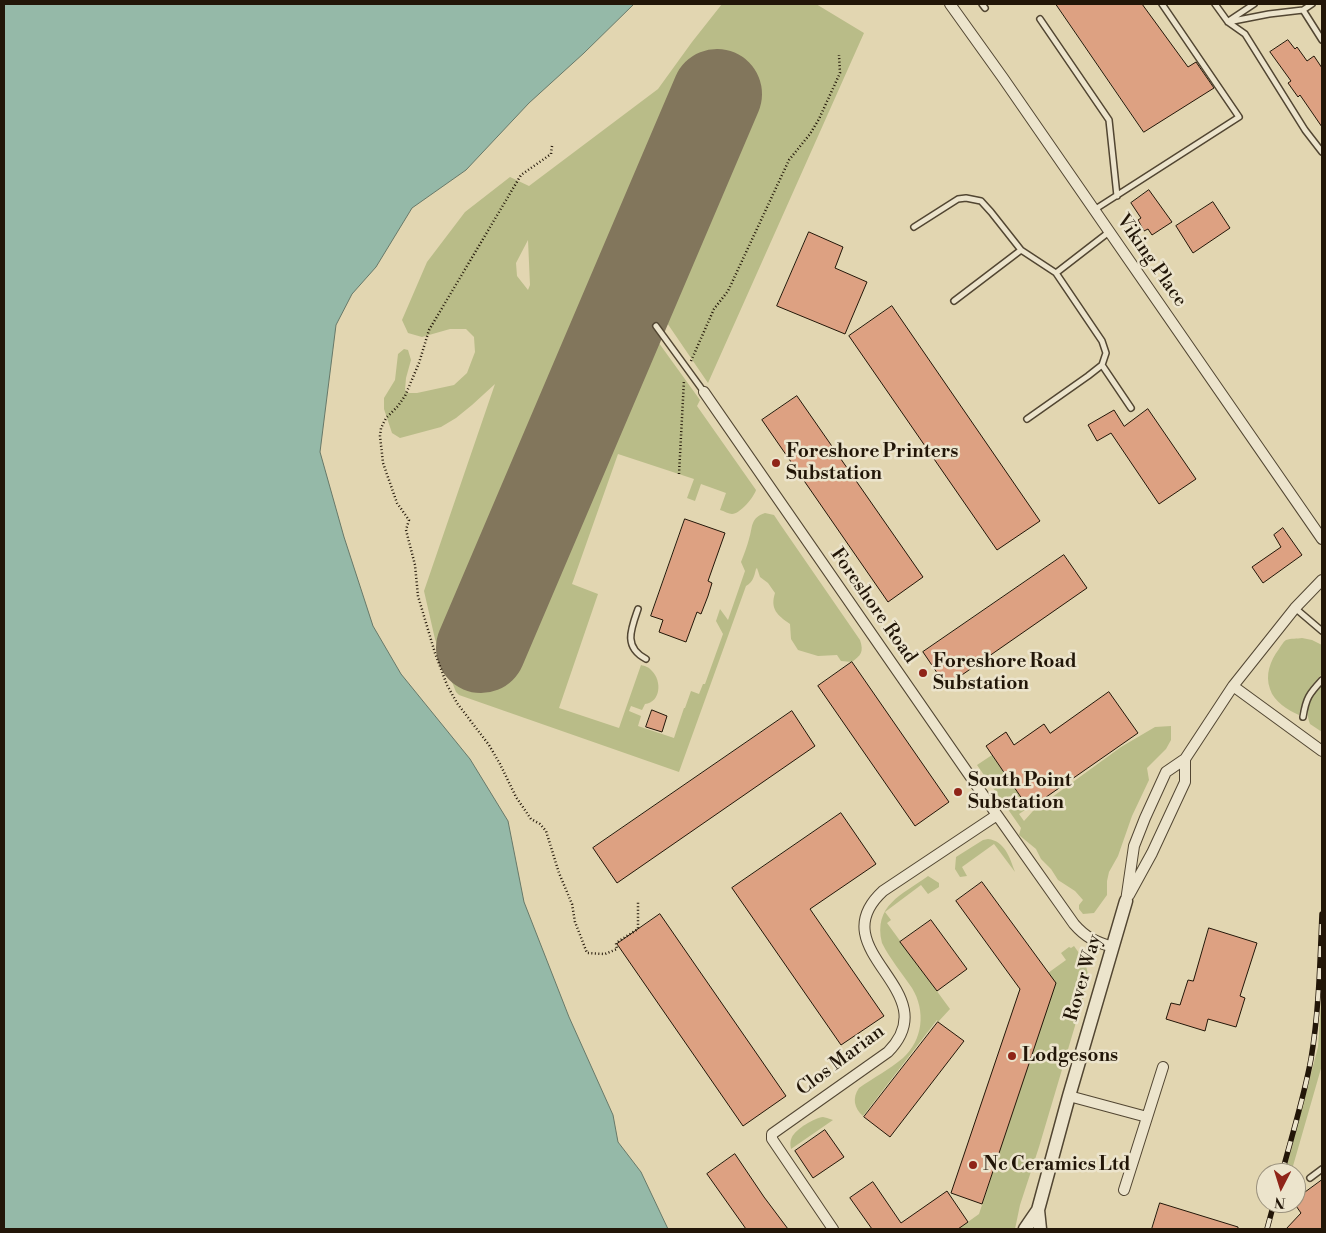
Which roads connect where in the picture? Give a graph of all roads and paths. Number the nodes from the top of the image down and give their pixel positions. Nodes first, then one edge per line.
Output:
1 (950, 4) edge
2 (1162, 4) edge
3 (1216, 4) edge
4 (1254, 4) edge
5 (1312, 4) edge
6 (1303, 10) junction
7 (1040, 20) dead end
8 (1228, 22) junction
9 (1322, 40) edge
10 (839, 55) dead end
11 (552, 146) dead end
12 (1322, 152) edge
13 (1117, 196) junction
14 (1094, 210) junction
15 (914, 227) dead end
16 (1109, 232) junction
17 (1021, 250) junction
18 (1056, 273) junction
19 (954, 301) dead end
20 (656, 326) dead end
21 (1102, 365) junction
22 (688, 370) junction
23 (704, 392) joint
24 (1130, 408) dead end
25 (1027, 419) dead end
26 (679, 474) dead end
27 (1322, 539) edge
28 (1322, 580) edge
29 (1295, 608) junction
30 (638, 609) dead end
31 (1322, 631) edge
32 (646, 659) dead end
33 (1322, 680) edge
34 (1233, 686) junction
35 (1303, 718) dead end
36 (1322, 751) edge
37 (1185, 759) junction
38 (997, 815) junction
39 (1126, 901) junction
40 (638, 902) dead end
41 (1113, 947) junction
42 (1163, 1067) dead end
43 (1069, 1096) junction
44 (1147, 1116) junction
45 (1322, 1169) edge
46 (1310, 1178) dead end
47 (1124, 1190) dead end
48 (1038, 1210) junction
49 (833, 1229) edge
50 (1025, 1229) edge
51 (1040, 1229) edge

1 - 14 street, Viking Place
2 - 13 lane
3 - 8 lane
4 - 8 lane
5 - 6 lane
6 - 8 lane
6 - 9 lane
7 - 13 lane
8 - 12 lane
10 - 22 path
11 - 40 path
13 - 14 lane
14 - 16 street, Viking Place
15 - 17 lane
16 - 18 lane
16 - 27 street, Viking Place
17 - 18 lane
17 - 19 lane
18 - 21 lane
20 - 22 lane
21 - 24 lane
21 - 25 lane
22 - 23 lane
22 - 26 path
23 - 38 street, Foreshore Road
28 - 29 street
29 - 31 lane
29 - 34 street
30 - 32 lane
33 - 35 lane
34 - 36 street
34 - 37 street
37 - 39 street
37 - 39 street
38 - 41 street, Foreshore Road
38 - 49 street, Clos Marian
39 - 41 street, Rover Way
41 - 43 street, Rover Way
42 - 44 street
43 - 44 street
43 - 48 street, Rover Way
44 - 47 street
45 - 46 lane
48 - 50 street, Rover Way
48 - 51 street, Rover Way

